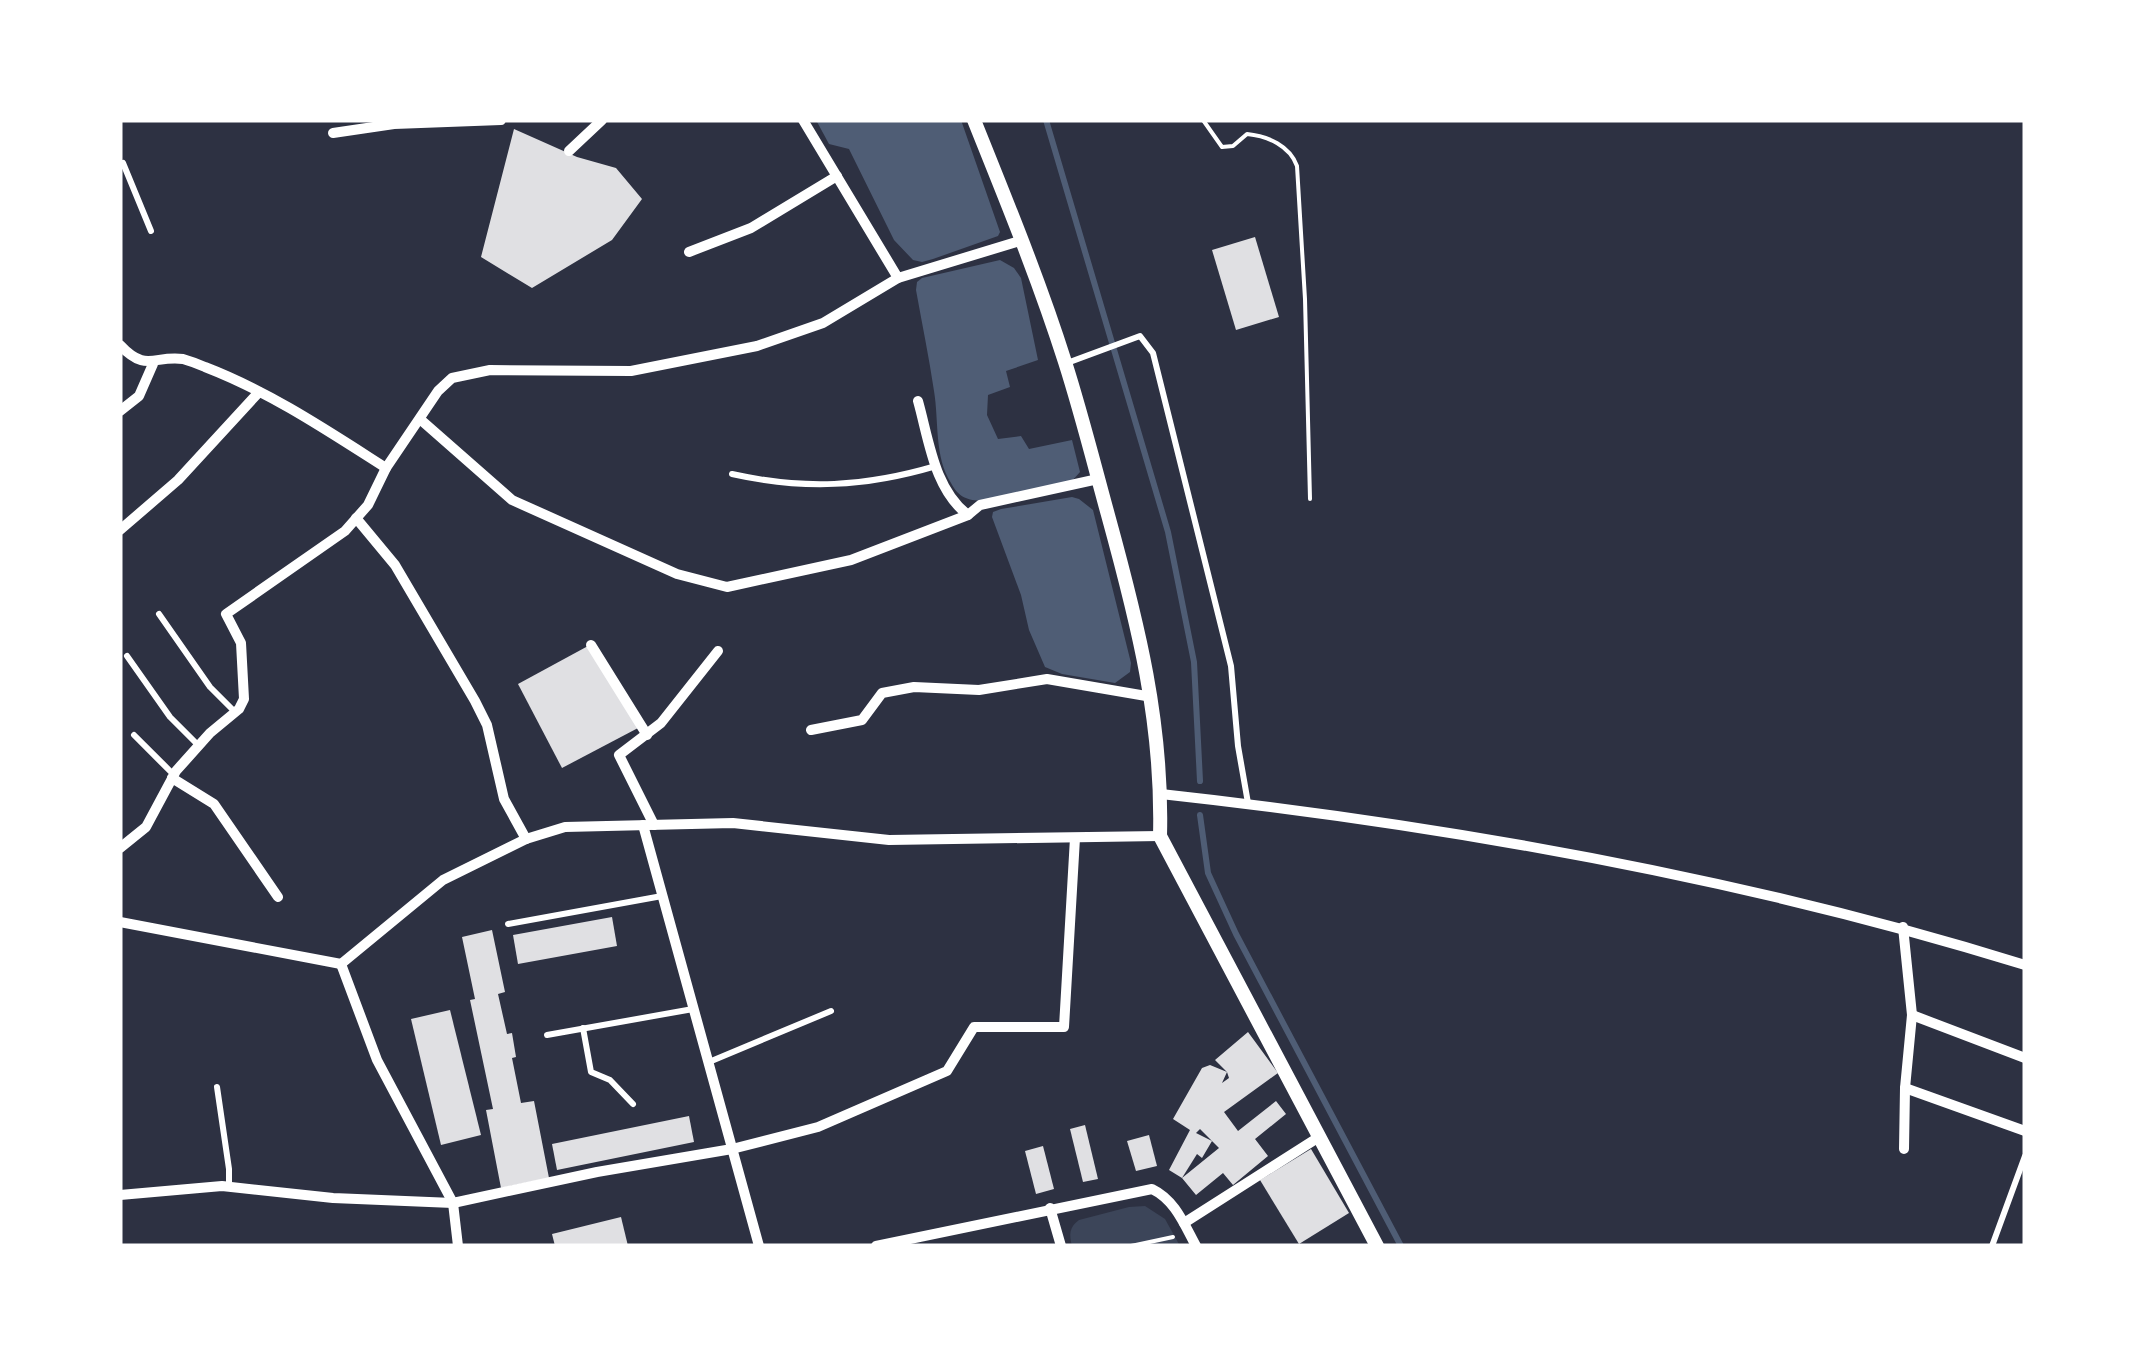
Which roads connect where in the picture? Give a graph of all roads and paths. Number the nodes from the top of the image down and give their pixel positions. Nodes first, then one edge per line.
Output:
1 (501, 120) edge
2 (602, 120) edge
3 (803, 120) edge
4 (974, 120) edge
5 (1203, 120) edge
6 (394, 122) edge
7 (333, 133) dead end
8 (569, 152) dead end
9 (120, 164) edge
10 (837, 176) junction
11 (151, 231) dead end
12 (1023, 240) junction
13 (689, 252) dead end
14 (898, 278) junction
15 (120, 346) edge
16 (1066, 363) junction
17 (153, 364) junction
18 (259, 392) junction
19 (918, 401) dead end
20 (120, 410) edge
21 (421, 420) junction
22 (936, 466) junction
23 (386, 468) junction
24 (732, 474) dead end
25 (1098, 479) junction
26 (1310, 499) dead end
27 (968, 515) junction
28 (356, 518) junction
29 (120, 530) edge
30 (159, 614) dead end
31 (591, 645) dead end
32 (718, 652) dead end
33 (127, 656) dead end
34 (1153, 697) junction
35 (235, 712) junction
36 (811, 730) dead end
37 (134, 734) dead end
38 (647, 735) junction
39 (199, 746) junction
40 (173, 776) junction
41 (1161, 794) junction
42 (1248, 803) junction
43 (649, 825) junction
44 (1160, 836) junction
45 (1075, 838) junction
46 (526, 839) junction
47 (120, 848) edge
48 (662, 896) junction
49 (278, 897) dead end
50 (120, 922) edge
51 (508, 924) dead end
52 (1903, 928) junction
53 (341, 964) junction
54 (2025, 965) edge
55 (693, 1009) junction
56 (831, 1012) dead end
57 (1912, 1016) junction
58 (584, 1028) junction
59 (547, 1035) dead end
60 (2025, 1058) edge
61 (708, 1062) junction
62 (218, 1086) dead end
63 (1905, 1088) junction
64 (632, 1104) dead end
65 (2025, 1130) edge
66 (1319, 1137) junction
67 (732, 1149) junction
68 (1904, 1149) dead end
69 (2025, 1156) edge
70 (229, 1186) junction
71 (120, 1195) edge
72 (453, 1204) junction
73 (1050, 1208) junction
74 (1184, 1223) junction
75 (1173, 1238) dead end
76 (908, 1242) edge
77 (458, 1246) edge
78 (759, 1246) edge
79 (876, 1246) edge
80 (1061, 1246) edge
81 (1134, 1246) edge
82 (1196, 1246) edge
83 (1377, 1246) edge
84 (1992, 1246) edge

1 - 6 street
2 - 8 street
3 - 10 street
4 - 12 street
5 - 26 path
6 - 7 street
9 - 11 lane
10 - 13 street
10 - 14 street
12 - 14 street
12 - 16 street
14 - 21 street
15 - 17 street
16 - 25 street
16 - 42 lane
17 - 18 street
17 - 20 street
18 - 23 street
18 - 29 street
19 - 22 street
21 - 23 street
21 - 27 street
22 - 24 lane
22 - 27 street
23 - 28 street
25 - 27 street
25 - 34 street
28 - 35 street
28 - 46 street
30 - 35 lane
31 - 38 street
32 - 38 street
33 - 39 lane
34 - 36 street
34 - 41 street
35 - 39 street
37 - 40 lane
38 - 43 street
39 - 40 street
40 - 47 street
40 - 49 street
41 - 42 street
41 - 44 street
42 - 52 street
43 - 45 street
43 - 46 street
43 - 48 street
44 - 45 street
44 - 66 street
45 - 67 street
46 - 53 street
48 - 51 lane
48 - 55 street
50 - 53 street
52 - 54 street
52 - 57 street
53 - 72 street
55 - 58 lane
55 - 61 street
56 - 61 lane
57 - 60 street
57 - 63 street
58 - 59 lane
58 - 64 lane
61 - 67 street
62 - 70 lane
63 - 65 street
63 - 68 street
66 - 74 street
66 - 83 street
67 - 72 street
67 - 78 street
69 - 84 lane
70 - 71 street
70 - 72 street
72 - 77 street
73 - 74 street
73 - 76 street
73 - 80 street
74 - 82 street
75 - 81 path
76 - 79 street

